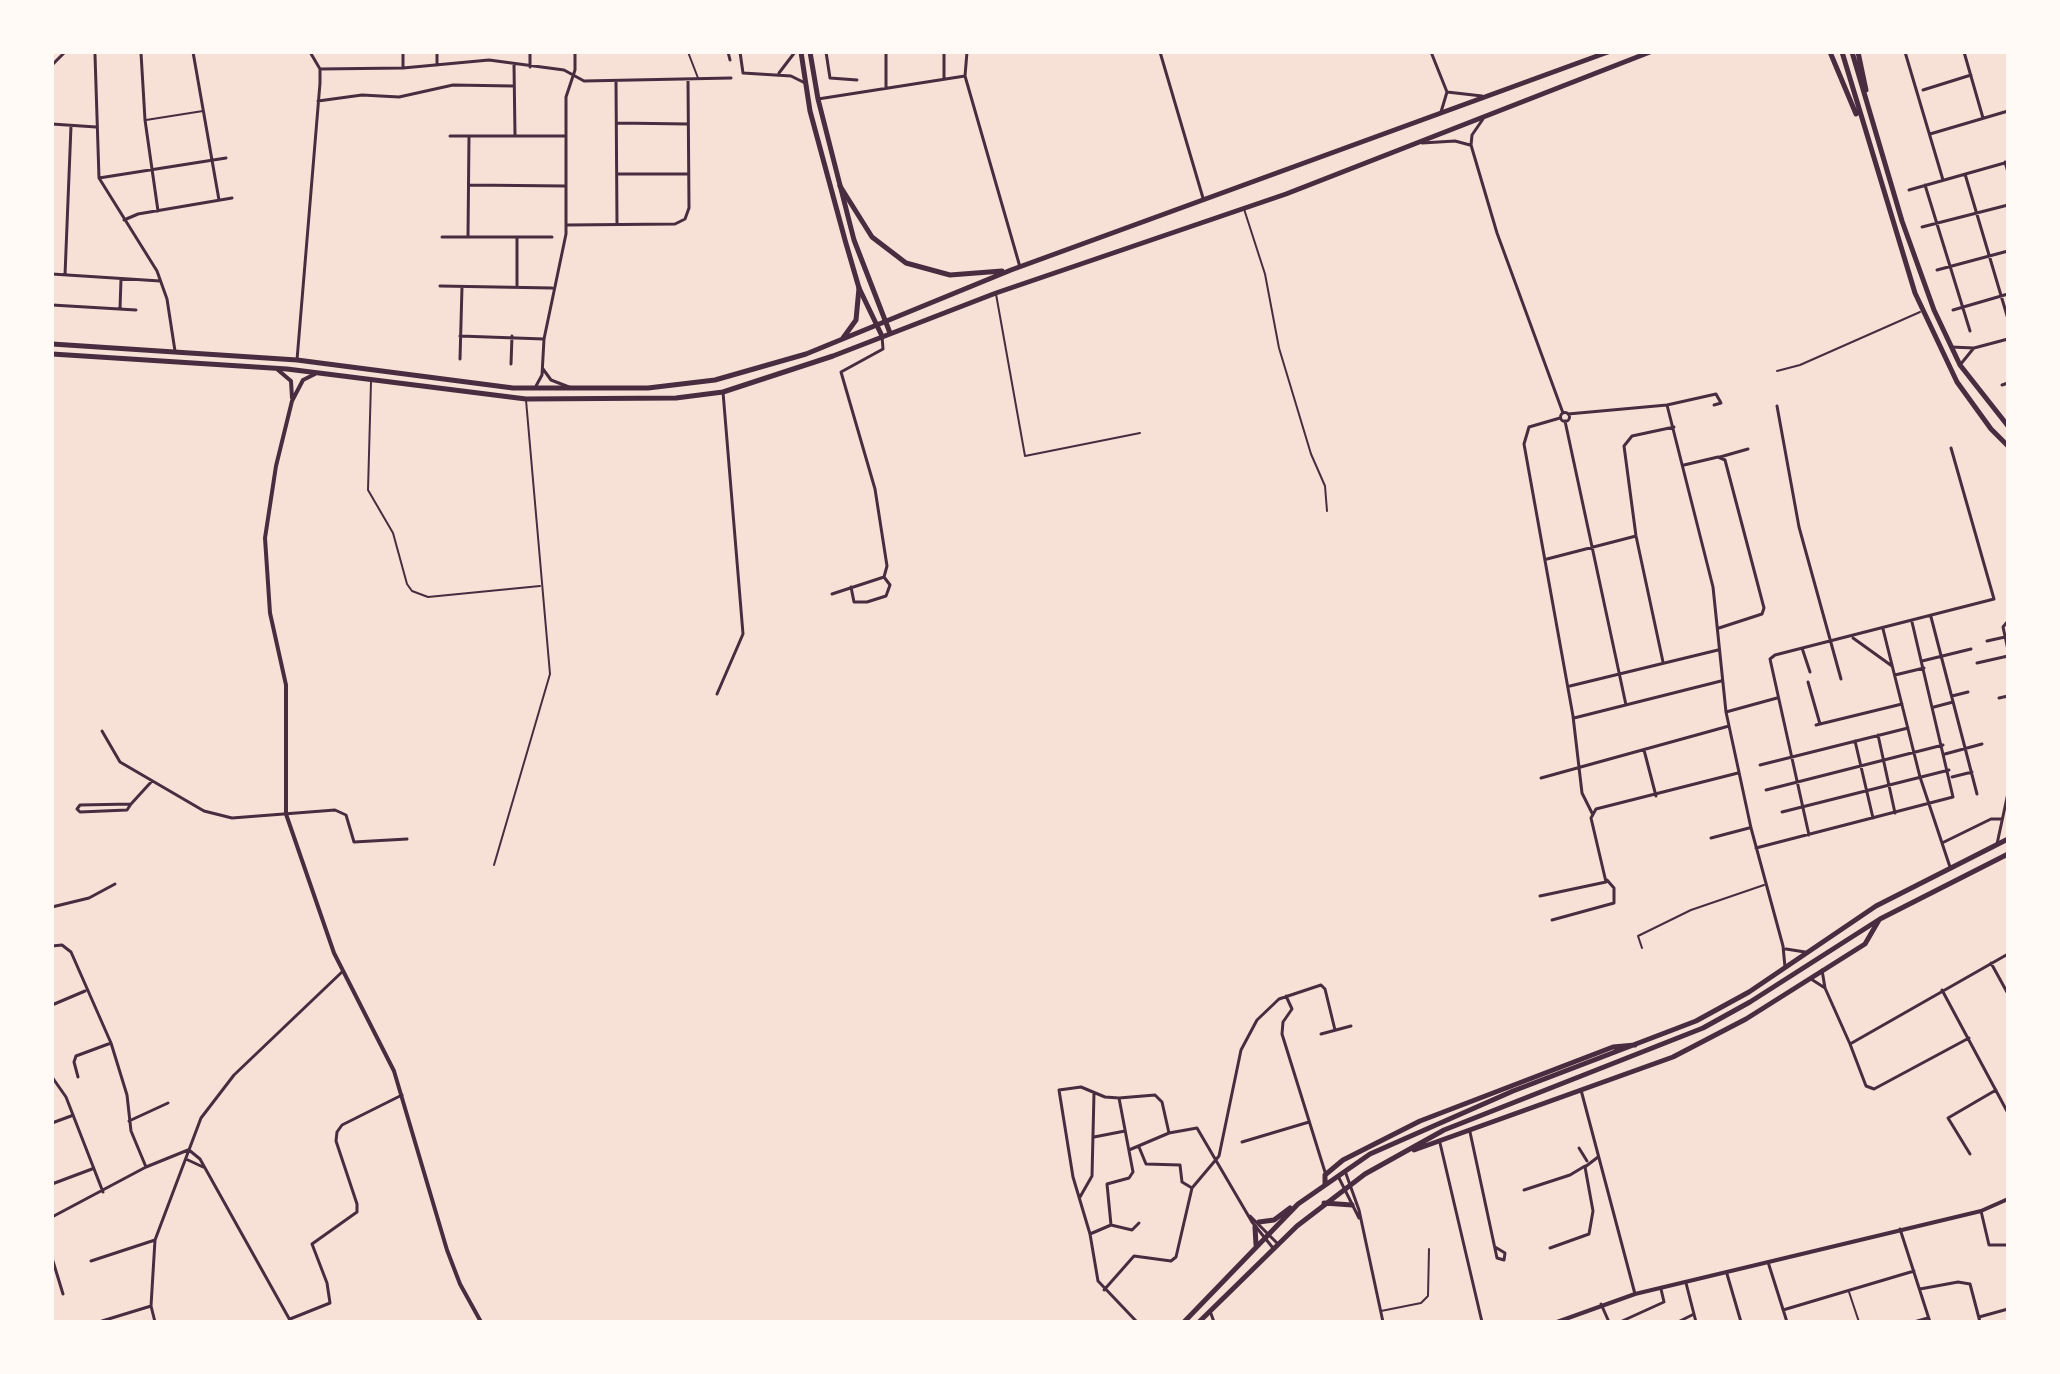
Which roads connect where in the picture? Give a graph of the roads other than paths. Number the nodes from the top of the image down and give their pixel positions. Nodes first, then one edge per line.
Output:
1 (65, 52) edge
2 (80, 52) edge
3 (147, 52) edge
4 (193, 52) edge
5 (310, 52) edge
6 (403, 52) edge
7 (437, 52) edge
8 (467, 52) edge
9 (530, 52) edge
10 (575, 52) edge
11 (688, 52) edge
12 (728, 52) edge
13 (740, 52) edge
14 (798, 52) edge
15 (810, 52) edge
16 (826, 52) edge
17 (886, 52) edge
18 (944, 52) edge
19 (967, 52) edge
20 (1160, 52) edge
21 (1431, 52) edge
22 (1608, 52) edge
23 (1650, 52) edge
24 (1830, 52) edge
25 (1842, 52) edge
26 (1855, 52) edge
27 (1905, 52) edge
28 (1964, 52) edge
29 (138, 53) edge
30 (95, 55) junction
31 (467, 60) junction
32 (730, 60) dead end
33 (52, 65) edge
34 (437, 65) junction
35 (514, 65) junction
36 (530, 67) junction
37 (403, 68) junction
38 (320, 69) junction
39 (776, 75) junction
40 (1971, 75) junction
41 (965, 76) junction
42 (574, 77) junction
43 (731, 78) dead end
44 (944, 78) junction
45 (688, 79) junction
46 (698, 79) junction
47 (857, 80) dead end
48 (616, 81) junction
49 (805, 83) junction
50 (513, 86) junction
51 (886, 90) junction
52 (1923, 90) dead end
53 (1447, 92) junction
54 (1485, 96) junction
55 (818, 99) junction
56 (318, 101) junction
57 (204, 111) junction
58 (2008, 111) edge
59 (1441, 112) junction
60 (1486, 116) junction
61 (1983, 119) junction
62 (145, 120) junction
63 (617, 123) junction
64 (52, 124) edge
65 (688, 124) junction
66 (71, 126) junction
67 (96, 127) junction
68 (1864, 133) junction
69 (1930, 134) junction
70 (515, 135) junction
71 (450, 136) dead end
72 (469, 136) junction
73 (565, 136) junction
74 (1419, 143) junction
75 (1471, 145) junction
76 (226, 158) dead end
77 (213, 160) junction
78 (2006, 162) edge
79 (152, 170) junction
80 (2008, 172) edge
81 (617, 174) junction
82 (688, 174) junction
83 (1965, 174) junction
84 (99, 178) junction
85 (1943, 180) junction
86 (470, 185) junction
87 (1925, 185) junction
88 (565, 186) junction
89 (840, 186) junction
90 (1909, 190) dead end
91 (232, 198) dead end
92 (219, 200) junction
93 (1204, 202) junction
94 (2008, 205) edge
95 (1244, 208) junction
96 (158, 211) junction
97 (1977, 213) junction
98 (124, 220) junction
99 (1936, 223) junction
100 (617, 224) junction
101 (566, 225) junction
102 (1922, 227) dead end
103 (468, 236) junction
104 (442, 237) dead end
105 (517, 237) junction
106 (552, 237) dead end
107 (2008, 251) edge
108 (1989, 257) junction
109 (1020, 267) junction
110 (1949, 268) junction
111 (1011, 270) junction
112 (1937, 270) dead end
113 (52, 274) edge
114 (65, 275) junction
115 (121, 279) junction
116 (161, 281) junction
117 (517, 285) junction
118 (440, 286) dead end
119 (462, 286) junction
120 (554, 288) junction
121 (859, 288) junction
122 (996, 293) junction
123 (2008, 294) edge
124 (2002, 296) junction
125 (52, 305) edge
126 (1962, 308) junction
127 (120, 309) junction
128 (136, 310) dead end
129 (1953, 310) dead end
130 (1922, 311) junction
131 (2008, 319) edge
132 (885, 322) junction
133 (877, 326) junction
134 (1970, 331) dead end
135 (890, 333) junction
136 (460, 336) junction
137 (512, 336) junction
138 (882, 336) junction
139 (544, 339) junction
140 (2008, 339) edge
141 (842, 340) junction
142 (52, 344) edge
143 (1951, 347) junction
144 (1974, 348) junction
145 (175, 351) junction
146 (52, 354) edge
147 (460, 359) dead end
148 (297, 360) junction
149 (511, 364) dead end
150 (1960, 365) junction
151 (269, 368) junction
152 (543, 369) junction
153 (1777, 371) dead end
154 (321, 373) junction
155 (371, 381) junction
156 (2008, 383) edge
157 (2002, 385) dead end
158 (571, 387) junction
159 (534, 388) junction
160 (723, 392) junction
161 (526, 399) junction
162 (292, 401) junction
163 (1667, 405) junction
164 (1714, 405) dead end
165 (1777, 406) dead end
166 (1565, 413) junction
167 (1563, 420) junction
168 (2008, 426) edge
169 (1674, 427) junction
170 (1140, 433) dead end
171 (2008, 446) edge
172 (1951, 448) dead end
173 (1748, 449) dead end
174 (1720, 457) junction
175 (1683, 465) junction
176 (1327, 511) dead end
177 (1636, 536) junction
178 (1593, 547) junction
179 (1546, 559) junction
180 (884, 577) junction
181 (540, 586) junction
182 (851, 587) junction
183 (832, 594) dead end
184 (1931, 617) junction
185 (2008, 621) edge
186 (1912, 622) junction
187 (1719, 628) junction
188 (1883, 629) junction
189 (1852, 637) junction
190 (1937, 637) junction
191 (2005, 637) junction
192 (1927, 639) dead end
193 (1987, 641) dead end
194 (1830, 642) junction
195 (1802, 648) junction
196 (1971, 649) dead end
197 (1718, 650) junction
198 (2008, 653) edge
199 (1942, 656) junction
200 (1922, 661) junction
201 (1663, 662) junction
202 (1977, 663) dead end
203 (1892, 666) junction
204 (1924, 668) junction
205 (1810, 672) dead end
206 (1619, 673) junction
207 (1895, 675) junction
208 (1841, 679) dead end
209 (1721, 681) junction
210 (1808, 682) dead end
211 (1568, 686) junction
212 (1968, 692) dead end
213 (717, 694) dead end
214 (1952, 696) junction
215 (2008, 696) edge
216 (1778, 698) junction
217 (1999, 698) dead end
218 (1953, 702) junction
219 (1902, 704) junction
220 (1626, 705) junction
221 (1934, 707) junction
222 (1726, 712) junction
223 (1574, 718) junction
224 (1729, 726) junction
225 (1908, 728) junction
226 (102, 731) dead end
227 (1878, 735) junction
228 (1855, 741) junction
229 (1982, 744) dead end
230 (1943, 745) junction
231 (1965, 749) junction
232 (1644, 750) junction
233 (1913, 752) junction
234 (1945, 754) junction
235 (1790, 758) junction
236 (1883, 759) junction
237 (1760, 765) dead end
238 (1861, 765) junction
239 (1577, 769) junction
240 (1949, 770) junction
241 (1972, 772) junction
242 (1738, 773) junction
243 (1920, 777) junction
244 (1951, 777) junction
245 (1541, 778) dead end
246 (153, 780) junction
247 (1796, 782) junction
248 (1888, 784) junction
249 (1866, 789) junction
250 (1766, 790) dead end
251 (2008, 793) edge
252 (1977, 794) dead end
253 (1656, 796) junction
254 (131, 804) junction
255 (1928, 804) junction
256 (1802, 807) junction
257 (1782, 812) dead end
258 (1592, 813) junction
259 (1895, 813) junction
260 (286, 814) junction
261 (1873, 818) junction
262 (2001, 819) junction
263 (1751, 828) junction
264 (1999, 829) junction
265 (2006, 829) dead end
266 (1809, 835) junction
267 (1711, 838) dead end
268 (407, 839) dead end
269 (2008, 839) edge
270 (1942, 843) junction
271 (1997, 844) junction
272 (1756, 848) junction
273 (2008, 854) edge
274 (494, 865) dead end
275 (1950, 867) junction
276 (1607, 880) junction
277 (115, 884) dead end
278 (1766, 885) junction
279 (1540, 896) dead end
280 (52, 907) edge
281 (1880, 919) junction
282 (1552, 920) dead end
283 (52, 946) edge
284 (1783, 946) junction
285 (1642, 948) dead end
286 (1806, 952) junction
287 (2008, 954) edge
288 (1991, 963) junction
289 (1785, 967) junction
290 (1822, 970) junction
291 (343, 971) junction
292 (1810, 978) junction
293 (1825, 988) junction
294 (1942, 990) junction
295 (85, 991) junction
296 (2008, 994) edge
297 (1286, 996) junction
298 (52, 1005) edge
299 (1351, 1026) dead end
300 (1335, 1030) junction
301 (1321, 1034) dead end
302 (1969, 1038) junction
303 (111, 1043) junction
304 (1669, 1043) junction
305 (1850, 1044) junction
306 (1636, 1045) junction
307 (1673, 1057) junction
308 (52, 1077) edge
309 (78, 1077) dead end
310 (58, 1086) junction
311 (1581, 1090) junction
312 (1996, 1090) junction
313 (52, 1091) edge
314 (1094, 1093) junction
315 (402, 1095) junction
316 (1119, 1098) junction
317 (168, 1103) dead end
318 (2008, 1113) edge
319 (72, 1116) junction
320 (129, 1121) junction
321 (1420, 1121) junction
322 (1309, 1122) junction
323 (52, 1123) edge
324 (1423, 1129) junction
325 (1125, 1131) junction
326 (1470, 1131) junction
327 (1169, 1133) junction
328 (1094, 1137) junction
329 (1242, 1142) dead end
330 (1440, 1143) junction
331 (1139, 1147) junction
332 (1579, 1148) dead end
333 (189, 1150) junction
334 (1129, 1150) junction
335 (1405, 1152) junction
336 (1970, 1154) dead end
337 (1598, 1157) junction
338 (186, 1159) junction
339 (1216, 1162) junction
340 (1586, 1164) junction
341 (146, 1167) junction
342 (92, 1169) junction
343 (205, 1169) junction
344 (1345, 1171) junction
345 (1326, 1174) junction
346 (1338, 1176) junction
347 (1182, 1182) junction
348 (1174, 1183) dead end
349 (52, 1184) edge
350 (1347, 1184) junction
351 (1325, 1185) junction
352 (1192, 1188) junction
353 (1524, 1190) dead end
354 (103, 1192) junction
355 (1080, 1197) junction
356 (2007, 1201) edge
357 (1323, 1203) junction
358 (1298, 1204) junction
359 (1352, 1205) junction
360 (1981, 1211) junction
361 (52, 1217) edge
362 (1359, 1218) junction
363 (1139, 1223) dead end
364 (1257, 1224) junction
365 (1111, 1225) junction
366 (1900, 1229) junction
367 (1090, 1234) junction
368 (1266, 1235) junction
369 (155, 1240) junction
370 (2008, 1245) edge
371 (1256, 1246) junction
372 (1276, 1246) junction
373 (1495, 1247) dead end
374 (1550, 1248) dead end
375 (1429, 1249) dead end
376 (52, 1258) edge
377 (91, 1261) dead end
378 (1768, 1262) junction
379 (1914, 1271) junction
380 (1727, 1274) junction
381 (1686, 1283) junction
382 (1661, 1289) junction
383 (1920, 1289) junction
384 (1104, 1290) junction
385 (1849, 1291) junction
386 (63, 1294) dead end
387 (1634, 1294) junction
388 (1601, 1304) junction
389 (151, 1306) junction
390 (2008, 1309) edge
391 (1783, 1310) junction
392 (1210, 1311) junction
393 (1380, 1311) junction
394 (1694, 1314) junction
395 (1979, 1319) edge
396 (290, 1320) edge
397 (1929, 1320) edge
398 (102, 1321) edge
399 (1564, 1321) edge
400 (155, 1322) edge
401 (481, 1322) edge
402 (1137, 1322) edge
403 (1184, 1322) edge
404 (1199, 1322) edge
405 (1214, 1322) edge
406 (1383, 1322) edge
407 (1482, 1322) edge
408 (1557, 1322) edge
409 (1609, 1322) edge
410 (1620, 1322) edge
411 (1678, 1322) edge
412 (1696, 1322) edge
413 (1741, 1322) edge
414 (1787, 1322) edge
415 (1859, 1322) edge
416 (1914, 1322) edge

1 - 33 street
2 - 30 street
3 - 29 street
4 - 57 street
5 - 38 street
6 - 37 street
7 - 34 street
8 - 31 street
9 - 36 street
10 - 42 street
11 - 46 lane
12 - 32 street
13 - 39 street
14 - 39 street
14 - 49 main road
15 - 55 main road
16 - 47 street
17 - 51 street
18 - 44 street
19 - 41 street
20 - 93 street
21 - 53 street
22 - 54 main road
23 - 60 main road
24 - 68 main road
25 - 68 main road
26 - 143 main road
27 - 69 street
28 - 40 street
29 - 30 street
29 - 62 street
30 - 67 street
31 - 34 street
31 - 35 street
34 - 37 street
35 - 36 street
35 - 50 street
36 - 42 street
37 - 38 street
38 - 56 street
39 - 49 street
40 - 52 street
40 - 61 street
41 - 44 street
41 - 109 street
42 - 48 street
42 - 73 street
43 - 46 street
44 - 51 street
45 - 46 street
45 - 48 street
45 - 65 street
48 - 63 street
49 - 121 main road
50 - 56 street
50 - 70 street
51 - 55 street
53 - 54 street
53 - 59 street
54 - 59 main road
55 - 89 main road
56 - 148 street
57 - 62 lane
57 - 77 street
58 - 61 street
59 - 93 main road
60 - 74 main road
60 - 75 street
61 - 69 street
62 - 79 street
63 - 65 street
63 - 81 street
64 - 66 street
65 - 82 street
66 - 67 street
66 - 114 street
67 - 84 street
68 - 130 main road
69 - 85 street
70 - 72 street
70 - 73 street
71 - 72 street
72 - 86 street
73 - 88 street
74 - 75 street
74 - 95 main road
75 - 166 street
76 - 77 street
77 - 79 street
77 - 92 street
78 - 80 street
78 - 83 street
79 - 84 street
79 - 96 street
81 - 82 street
81 - 100 street
82 - 100 street
83 - 85 street
83 - 97 street
84 - 98 street
85 - 87 street
86 - 88 street
86 - 103 street
87 - 90 street
87 - 99 street
88 - 101 street
89 - 111 main road
89 - 132 main road
91 - 92 street
92 - 96 street
93 - 109 main road
94 - 97 street
95 - 122 main road
95 - 176 lane
96 - 98 street
97 - 99 street
97 - 108 street
98 - 116 street
99 - 102 street
99 - 110 street
100 - 101 street
101 - 120 street
103 - 104 street
103 - 105 street
105 - 106 street
105 - 117 street
107 - 108 street
108 - 110 street
108 - 124 street
109 - 111 main road
110 - 112 street
110 - 126 street
111 - 132 main road
113 - 114 street
114 - 115 street
115 - 116 street
115 - 127 street
116 - 145 street
117 - 119 street
117 - 120 street
118 - 119 street
119 - 136 street
120 - 139 street
121 - 133 main road
121 - 141 main road
122 - 135 main road
122 - 170 lane
123 - 124 street
124 - 126 street
124 - 131 street
125 - 127 street
126 - 129 street
126 - 134 street
127 - 128 street
130 - 153 lane
130 - 171 main road
132 - 133 main road
132 - 135 main road
133 - 138 main road
133 - 141 main road
135 - 138 main road
136 - 137 street
136 - 147 street
137 - 139 street
137 - 149 street
138 - 160 main road
138 - 180 street
139 - 152 street
140 - 144 street
141 - 158 main road
142 - 145 main road
143 - 144 street
143 - 150 main road
144 - 150 street
145 - 148 main road
146 - 151 main road
148 - 159 main road
150 - 168 main road
151 - 154 main road
151 - 162 street
152 - 158 street
152 - 159 street
154 - 155 main road
154 - 162 street
155 - 161 main road
155 - 181 lane
156 - 157 street
158 - 159 main road
160 - 161 main road
160 - 213 street
161 - 181 lane
162 - 260 street
163 - 164 street
163 - 166 street
163 - 169 street
165 - 194 street
166 - 167 street
166 - 167 street
167 - 178 street
167 - 179 street
169 - 175 street
169 - 177 street
172 - 184 street
173 - 174 street
174 - 175 street
174 - 187 street
175 - 187 street
177 - 178 street
177 - 201 street
178 - 179 street
178 - 206 street
179 - 211 street
180 - 182 street
180 - 182 street
181 - 274 lane
182 - 183 street
184 - 186 street
184 - 190 street
185 - 191 street
186 - 188 street
186 - 200 street
187 - 197 street
188 - 189 street
188 - 203 street
189 - 194 street
189 - 203 street
190 - 192 street
190 - 199 street
191 - 193 street
191 - 198 street
194 - 195 street
194 - 208 street
195 - 205 street
195 - 216 street
196 - 199 street
197 - 201 street
197 - 209 street
198 - 202 street
199 - 200 street
199 - 214 street
200 - 204 street
201 - 206 street
203 - 207 street
204 - 207 street
204 - 221 street
206 - 211 street
206 - 220 street
207 - 219 street
209 - 220 street
209 - 222 street
210 - 219 street
211 - 223 street
212 - 214 street
214 - 218 street
215 - 217 street
216 - 222 street
216 - 235 street
218 - 221 street
218 - 231 street
219 - 225 street
220 - 223 street
221 - 230 street
222 - 224 street
223 - 239 street
224 - 232 street
224 - 242 street
225 - 227 street
225 - 233 street
226 - 246 street
227 - 228 street
227 - 236 street
228 - 235 street
228 - 238 street
229 - 231 street
230 - 233 street
230 - 234 street
231 - 234 street
231 - 241 street
232 - 239 street
232 - 253 street
233 - 236 street
233 - 243 street
234 - 240 street
235 - 237 street
235 - 247 street
236 - 238 street
236 - 248 street
238 - 247 street
238 - 249 street
239 - 245 street
239 - 258 street
240 - 243 street
240 - 244 street
241 - 244 street
241 - 252 street
242 - 253 street
242 - 263 street
243 - 248 street
243 - 255 street
244 - 255 street
246 - 254 street
246 - 260 street
247 - 250 street
247 - 256 street
248 - 249 street
248 - 259 street
249 - 256 street
249 - 261 street
251 - 262 street
253 - 258 street
254 - 254 street
255 - 259 street
255 - 270 street
256 - 257 street
256 - 266 street
258 - 276 street
259 - 261 street
260 - 268 street
260 - 291 street
261 - 266 street
262 - 264 street
262 - 270 street
263 - 267 street
263 - 272 street
264 - 265 lane
264 - 271 street
266 - 272 street
269 - 271 main road
270 - 275 street
271 - 275 main road
272 - 278 street
273 - 281 main road
275 - 286 main road
276 - 279 street
276 - 282 street
277 - 280 street
278 - 284 street
278 - 285 lane
281 - 290 main road
281 - 304 main road
283 - 295 street
284 - 286 street
284 - 289 street
286 - 289 main road
287 - 288 street
288 - 294 street
288 - 296 street
289 - 306 main road
290 - 292 main road
290 - 293 street
291 - 315 street
291 - 333 street
292 - 293 street
292 - 307 main road
293 - 305 street
294 - 302 street
294 - 305 street
295 - 298 street
295 - 303 street
297 - 300 street
297 - 322 street
297 - 339 street
299 - 300 street
300 - 301 street
302 - 305 street
302 - 312 street
303 - 309 street
303 - 320 street
304 - 307 main road
304 - 335 main road
306 - 321 main road
306 - 324 main road
307 - 311 main road
308 - 310 street
310 - 313 street
310 - 319 street
311 - 326 main road
311 - 337 street
312 - 318 street
312 - 336 street
314 - 316 street
314 - 328 street
314 - 355 street
315 - 396 street
315 - 401 street
316 - 325 street
316 - 327 street
317 - 320 street
319 - 323 street
319 - 342 street
320 - 341 street
321 - 324 main road
321 - 345 main road
322 - 329 street
322 - 345 street
324 - 344 main road
325 - 328 street
325 - 334 street
326 - 330 main road
326 - 373 street
327 - 331 street
327 - 339 street
328 - 355 street
330 - 335 main road
330 - 407 street
331 - 334 street
331 - 347 street
332 - 340 street
333 - 338 street
333 - 341 street
333 - 343 street
334 - 365 street
335 - 350 main road
337 - 340 street
337 - 387 street
338 - 343 street
338 - 369 street
339 - 352 street
339 - 364 street
340 - 353 street
340 - 374 street
341 - 354 street
342 - 349 street
342 - 354 street
343 - 396 street
344 - 346 main road
344 - 350 street
345 - 351 main road
346 - 350 street
346 - 351 main road
347 - 348 street
347 - 352 street
350 - 357 main road
350 - 359 street
350 - 362 street
351 - 358 main road
352 - 384 street
354 - 361 street
355 - 367 street
356 - 360 street
357 - 359 main road
357 - 372 main road
358 - 364 main road
358 - 368 main road
359 - 362 street
360 - 366 street
360 - 370 street
362 - 393 street
363 - 365 street
364 - 368 street
364 - 371 main road
365 - 367 street
366 - 378 street
366 - 379 street
367 - 384 street
368 - 371 main road
368 - 372 street
369 - 377 street
369 - 389 street
371 - 403 main road
372 - 392 main road
375 - 393 lane
376 - 386 street
378 - 380 street
378 - 391 street
379 - 383 street
379 - 385 street
380 - 381 street
380 - 413 street
381 - 382 street
381 - 394 street
382 - 387 street
382 - 410 street
383 - 395 street
383 - 397 street
384 - 402 street
385 - 391 street
385 - 415 lane
387 - 388 street
388 - 399 street
388 - 409 street
389 - 398 street
389 - 400 street
390 - 395 street
391 - 414 street
392 - 404 main road
392 - 405 street
393 - 406 street
394 - 411 street
394 - 412 street
397 - 416 street
399 - 408 street

